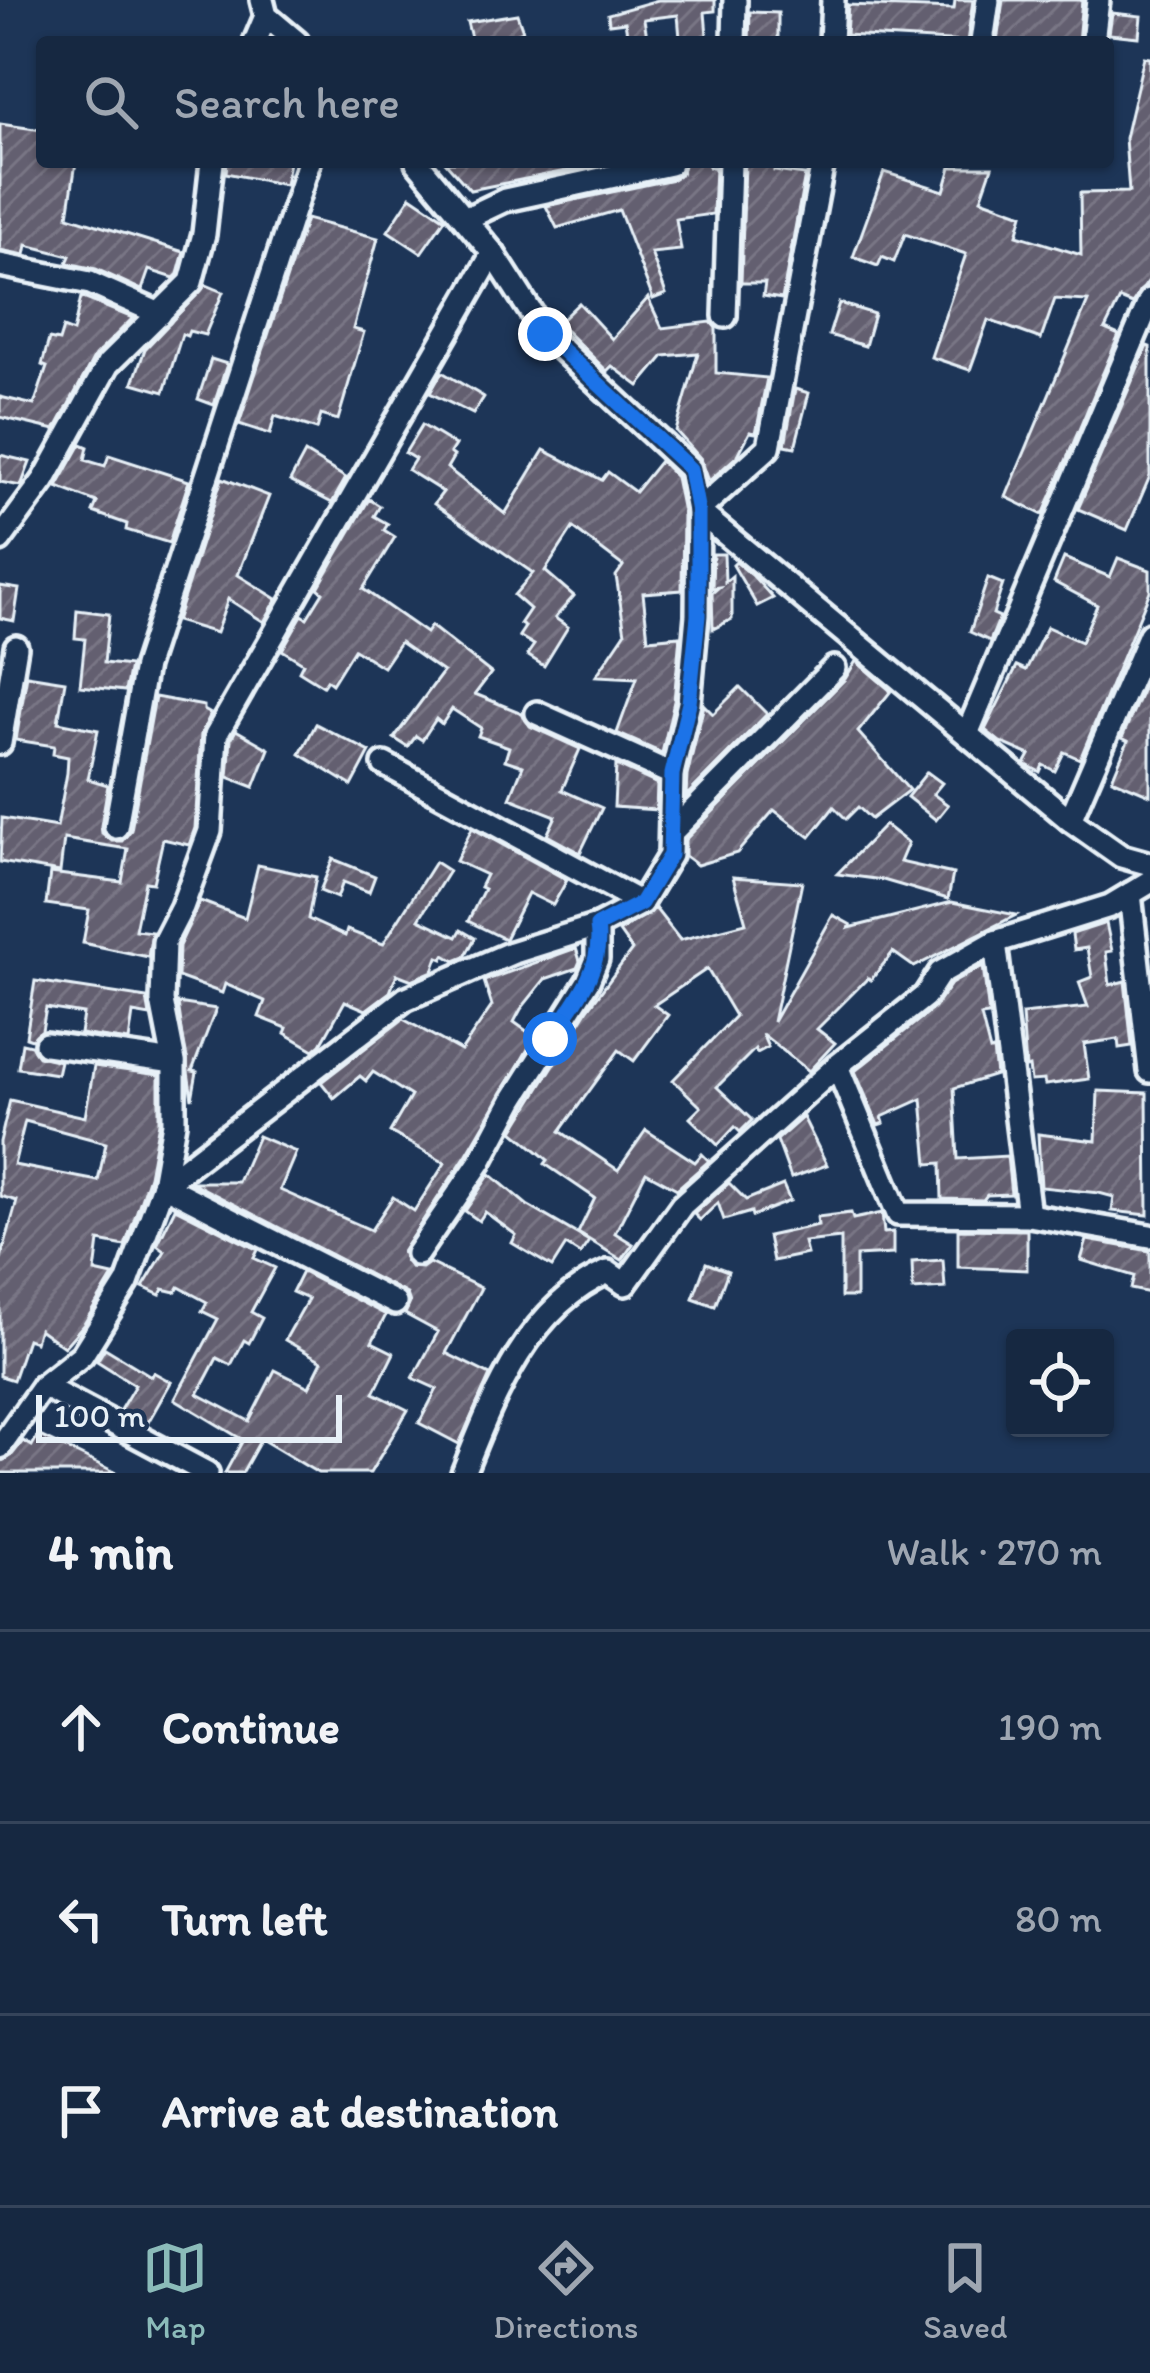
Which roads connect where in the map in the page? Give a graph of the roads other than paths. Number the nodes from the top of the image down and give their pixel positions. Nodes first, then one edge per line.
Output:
1 (735, 0) edge
2 (832, 0) edge
3 (988, 0) edge
4 (1098, 0) edge
5 (264, 8) edge
6 (291, 36) edge
7 (734, 36) edge
8 (831, 36) edge
9 (983, 36) edge
10 (1094, 36) edge
11 (211, 168) edge
12 (307, 168) edge
13 (422, 168) edge
14 (652, 168) edge
15 (730, 168) edge
16 (822, 168) edge
17 (464, 219) junction
18 (493, 253) junction
19 (0, 265) edge
20 (1150, 300) edge
21 (160, 314) junction
22 (725, 316) dead end
23 (1143, 337) edge
24 (698, 512) junction
25 (0, 540) edge
26 (1150, 634) edge
27 (16, 647) dead end
28 (834, 668) dead end
29 (537, 713) dead end
30 (967, 734) junction
31 (0, 743) edge
32 (384, 764) dead end
33 (672, 774) junction
34 (1070, 820) junction
35 (116, 827) dead end
36 (673, 831) junction
37 (1150, 864) edge
38 (1150, 883) edge
39 (1130, 894) junction
40 (641, 903) junction
41 (597, 926) junction
42 (995, 942) junction
43 (46, 1044) dead end
44 (174, 1062) junction
45 (837, 1066) junction
46 (1150, 1071) edge
47 (163, 1185) junction
48 (1029, 1215) junction
49 (1150, 1236) edge
50 (417, 1255) dead end
51 (395, 1303) dead end
52 (43, 1386) junction
53 (0, 1447) edge
54 (207, 1473) edge
55 (463, 1473) edge

1 - 7 street
2 - 8 street
3 - 9 street
4 - 10 street
5 - 6 street
11 - 21 street
12 - 35 street
13 - 17 street
14 - 17 street
15 - 22 street
16 - 24 street
17 - 18 street
18 - 24 street
18 - 44 street
19 - 21 street
20 - 23 street
21 - 25 street
23 - 30 street
24 - 30 street
24 - 33 street
26 - 34 street
27 - 31 street
28 - 36 street
29 - 33 street
30 - 34 street
32 - 40 street
33 - 36 street
34 - 37 street
36 - 40 street
38 - 39 street
39 - 42 street
39 - 46 street
40 - 41 street
41 - 47 street
41 - 50 street
42 - 45 street
42 - 48 street
43 - 44 street
44 - 47 street
45 - 48 street
45 - 55 street
47 - 51 street
47 - 52 street
48 - 49 street
52 - 53 street
52 - 54 street

